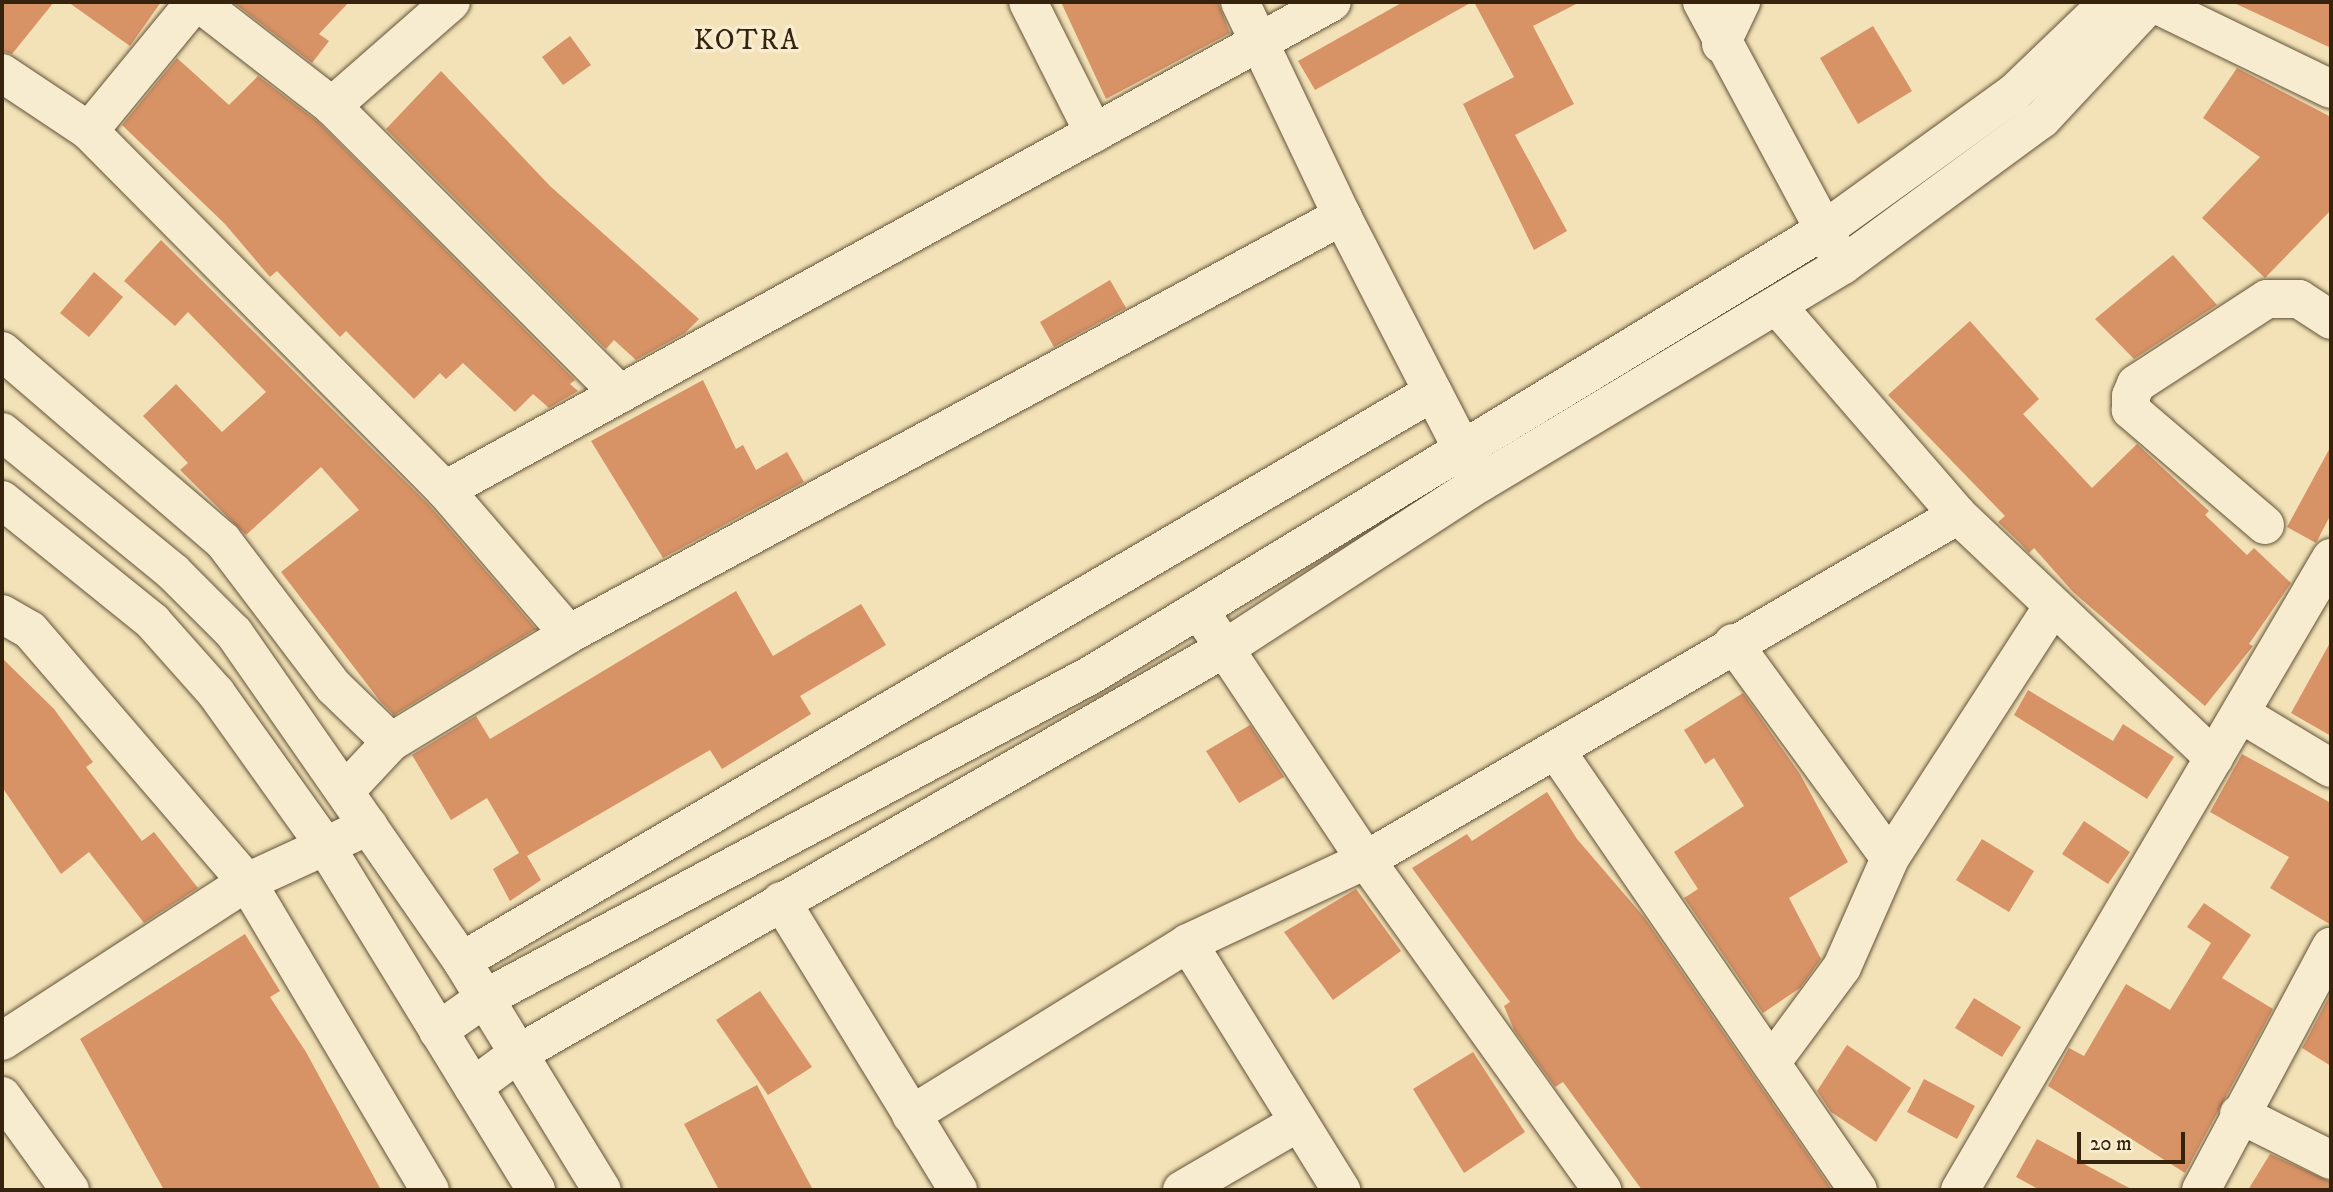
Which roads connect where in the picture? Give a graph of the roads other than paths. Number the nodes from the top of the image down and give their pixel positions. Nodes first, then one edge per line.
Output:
1 (197, 2) edge
2 (451, 2) edge
3 (1028, 2) edge
4 (1240, 2) edge
5 (1332, 2) edge
6 (1702, 2) edge
7 (1741, 2) edge
8 (2109, 2) edge
9 (2151, 2) edge
10 (1259, 41) junction
11 (1721, 44) junction
12 (2, 73) edge
13 (2331, 89) edge
14 (332, 106) junction
15 (89, 131) junction
16 (1094, 132) junction
17 (1342, 216) junction
18 (1824, 230) junction
19 (1843, 265) junction
20 (1777, 306) junction
21 (2331, 320) edge
22 (2, 351) edge
23 (1433, 392) junction
24 (620, 394) junction
25 (2, 432) edge
26 (1462, 449) junction
27 (1480, 484) junction
28 (445, 490) junction
29 (2, 500) edge
30 (1958, 516) junction
31 (2266, 525) dead end
32 (2331, 558) edge
33 (2051, 609) junction
34 (1199, 610) junction
35 (2, 614) edge
36 (569, 634) junction
37 (1733, 643) junction
38 (1227, 647) junction
39 (2243, 715) junction
40 (391, 743) junction
41 (1557, 752) junction
42 (2214, 758) junction
43 (2331, 768) edge
44 (347, 789) junction
45 (369, 826) junction
46 (326, 847) junction
47 (1890, 858) junction
48 (1366, 860) junction
49 (247, 882) junction
50 (781, 901) junction
51 (1188, 943) junction
52 (2331, 947) edge
53 (462, 961) junction
54 (482, 1000) junction
55 (438, 1031) junction
56 (2, 1041) edge
57 (516, 1055) junction
58 (1771, 1063) junction
59 (473, 1087) junction
60 (2, 1097) edge
61 (2239, 1114) junction
62 (911, 1115) junction
63 (1299, 1122) junction
64 (2331, 1160) edge
65 (70, 1190) edge
66 (430, 1190) edge
67 (536, 1190) edge
68 (603, 1190) edge
69 (958, 1190) edge
70 (1182, 1190) edge
71 (1341, 1190) edge
72 (1601, 1190) edge
73 (1858, 1190) edge
74 (1960, 1190) edge
75 (2201, 1190) edge

1 - 14 street
1 - 15 street
2 - 14 street
3 - 16 street
4 - 10 street
5 - 10 street
6 - 11 street
7 - 11 street
8 - 18 street
9 - 13 street
9 - 19 street
10 - 16 street
10 - 17 street
11 - 18 street
12 - 15 street
14 - 24 street
15 - 28 street
16 - 24 street
17 - 23 street
17 - 36 street
18 - 19 street
18 - 26 street
19 - 20 street
20 - 27 street
20 - 30 street
21 - 31 street
22 - 40 street
23 - 26 street
23 - 53 street
24 - 28 street
25 - 44 street
26 - 27 street
26 - 34 street
27 - 38 street
28 - 36 street
29 - 46 street
30 - 33 street
30 - 37 street
32 - 39 street
33 - 42 street
33 - 47 street
34 - 38 street
34 - 54 street
35 - 49 street
36 - 40 street
37 - 41 street
37 - 47 street
38 - 48 street
38 - 50 street
39 - 42 street
39 - 43 street
40 - 44 street
41 - 48 street
41 - 58 street
42 - 74 street
44 - 45 street
45 - 46 street
45 - 53 street
46 - 49 street
46 - 55 street
47 - 58 street
48 - 51 street
48 - 72 street
49 - 56 street
49 - 66 street
50 - 57 street
50 - 62 street
51 - 62 street
51 - 63 street
52 - 61 street
53 - 54 street
54 - 55 street
54 - 57 street
55 - 59 street
57 - 59 street
57 - 68 street
58 - 73 street
59 - 67 street
60 - 65 street
61 - 64 street
61 - 75 street
62 - 69 street
63 - 70 street
63 - 71 street

